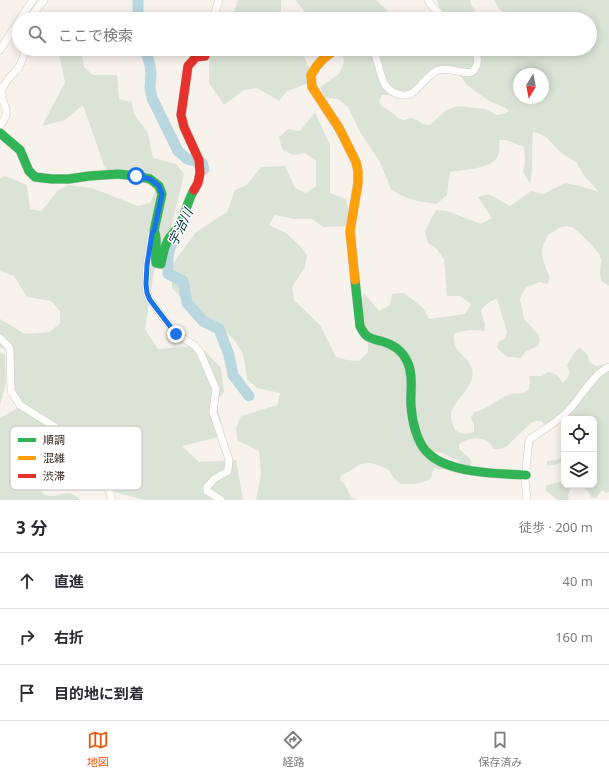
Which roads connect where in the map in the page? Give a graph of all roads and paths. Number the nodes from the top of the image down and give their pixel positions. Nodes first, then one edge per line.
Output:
1 (33, 0) edge
2 (44, 0) edge
3 (219, 0) edge
4 (428, 0) edge
5 (25, 12) edge
6 (35, 12) edge
7 (215, 12) edge
8 (438, 12) edge
9 (12, 31) edge
10 (0, 50) edge
11 (23, 56) edge
12 (205, 56) edge
13 (327, 56) edge
14 (376, 56) edge
15 (477, 56) edge
16 (0, 125) edge
17 (0, 133) edge
18 (154, 231) junction
19 (0, 338) edge
20 (609, 367) edge
21 (53, 426) edge
22 (526, 475) junction
23 (109, 490) edge
24 (112, 500) edge
25 (221, 500) edge
26 (527, 500) edge

1 - 5 street
2 - 6 street
3 - 7 street
4 - 8 street
9 - 10 street
11 - 16 street
12 - 18 street
13 - 22 street
14 - 15 street
17 - 18 street
18 - 25 street
19 - 21 street
20 - 22 street
22 - 26 street
23 - 24 street

